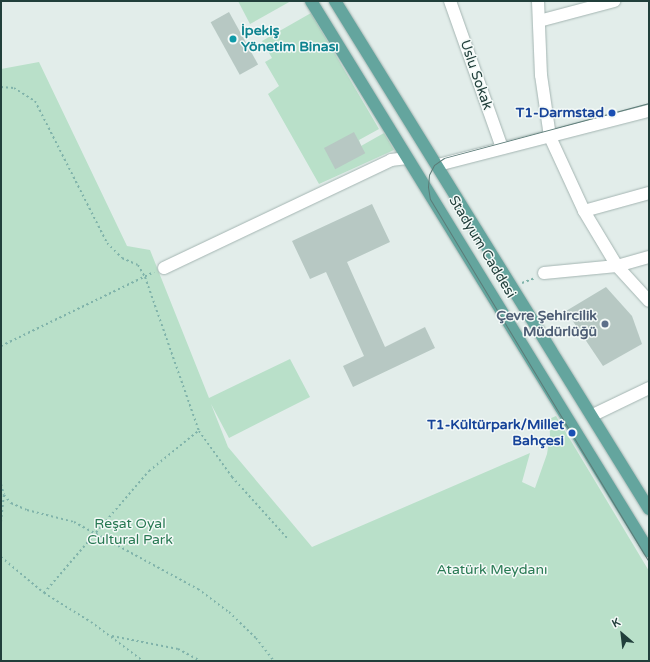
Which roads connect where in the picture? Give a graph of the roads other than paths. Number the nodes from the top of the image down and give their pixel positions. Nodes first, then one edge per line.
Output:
1 (311, 1) edge
2 (335, 1) edge
3 (450, 1) edge
4 (538, 1) edge
5 (614, 1) edge
6 (539, 21) junction
7 (649, 111) edge
8 (550, 137) junction
9 (502, 148) junction
10 (407, 158) junction
11 (438, 165) junction
12 (649, 193) edge
13 (584, 211) junction
14 (649, 257) edge
15 (618, 266) junction
16 (164, 268) road end
17 (544, 273) dead end
18 (649, 301) edge
19 (649, 388) edge
20 (593, 415) junction
21 (649, 509) edge
22 (649, 550) edge

1 - 10 main road, Stadyum Caddesi
2 - 11 main road
3 - 9 street, Uslu Sokak
4 - 6 street
5 - 6 street
6 - 8 street
7 - 8 street
8 - 9 street
8 - 13 street
9 - 11 street
10 - 16 street
10 - 22 main road, Stadyum Caddesi
11 - 20 main road
12 - 13 street
13 - 15 street
14 - 15 street
15 - 17 street
15 - 18 street
19 - 20 street
20 - 21 main road

